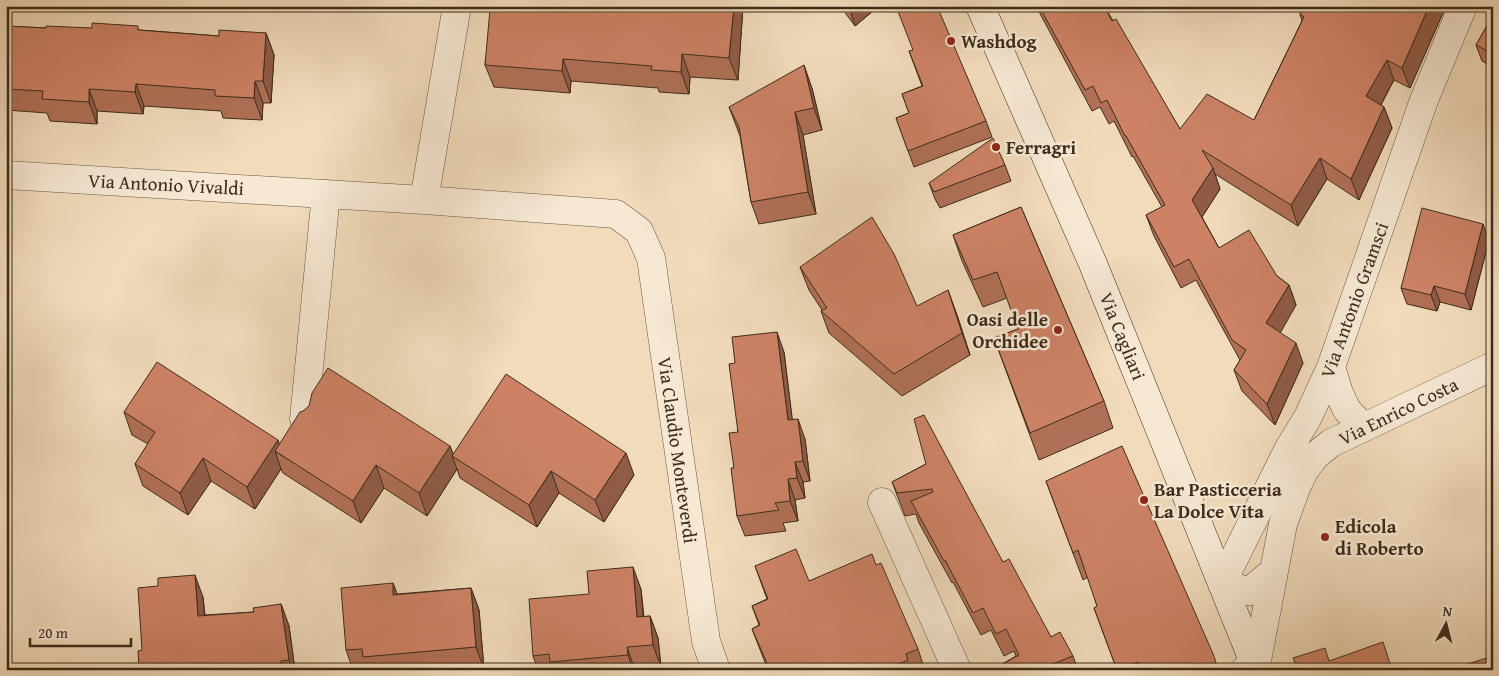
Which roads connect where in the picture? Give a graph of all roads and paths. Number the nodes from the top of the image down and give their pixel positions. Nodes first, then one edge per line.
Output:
1 (457, 6) edge
2 (980, 6) edge
3 (1463, 6) edge
4 (6, 175) edge
5 (326, 194) junction
6 (424, 200) junction
7 (639, 231) joint
8 (1493, 366) edge
9 (1331, 367) junction
10 (304, 419) edge
11 (1363, 427) junction
12 (882, 502) dead end
13 (1274, 571) junction
14 (1222, 583) junction
15 (1253, 669) edge
16 (716, 670) edge
17 (957, 670) edge

1 - 6 street
2 - 14 street, Via Cagliari
3 - 9 street, Via Antonio Gramsci
4 - 5 street, Via Antonio Vivaldi
5 - 6 street, Via Antonio Vivaldi
5 - 10 street
6 - 7 street, Via Antonio Vivaldi
7 - 16 street, Via Claudio Monteverdi
8 - 11 street, Via Enrico Costa
9 - 11 street
9 - 14 street, Via Antonio Gramsci
11 - 13 street, Via Enrico Costa
12 - 17 street
13 - 14 street
13 - 15 street
14 - 15 street, Via Cagliari

